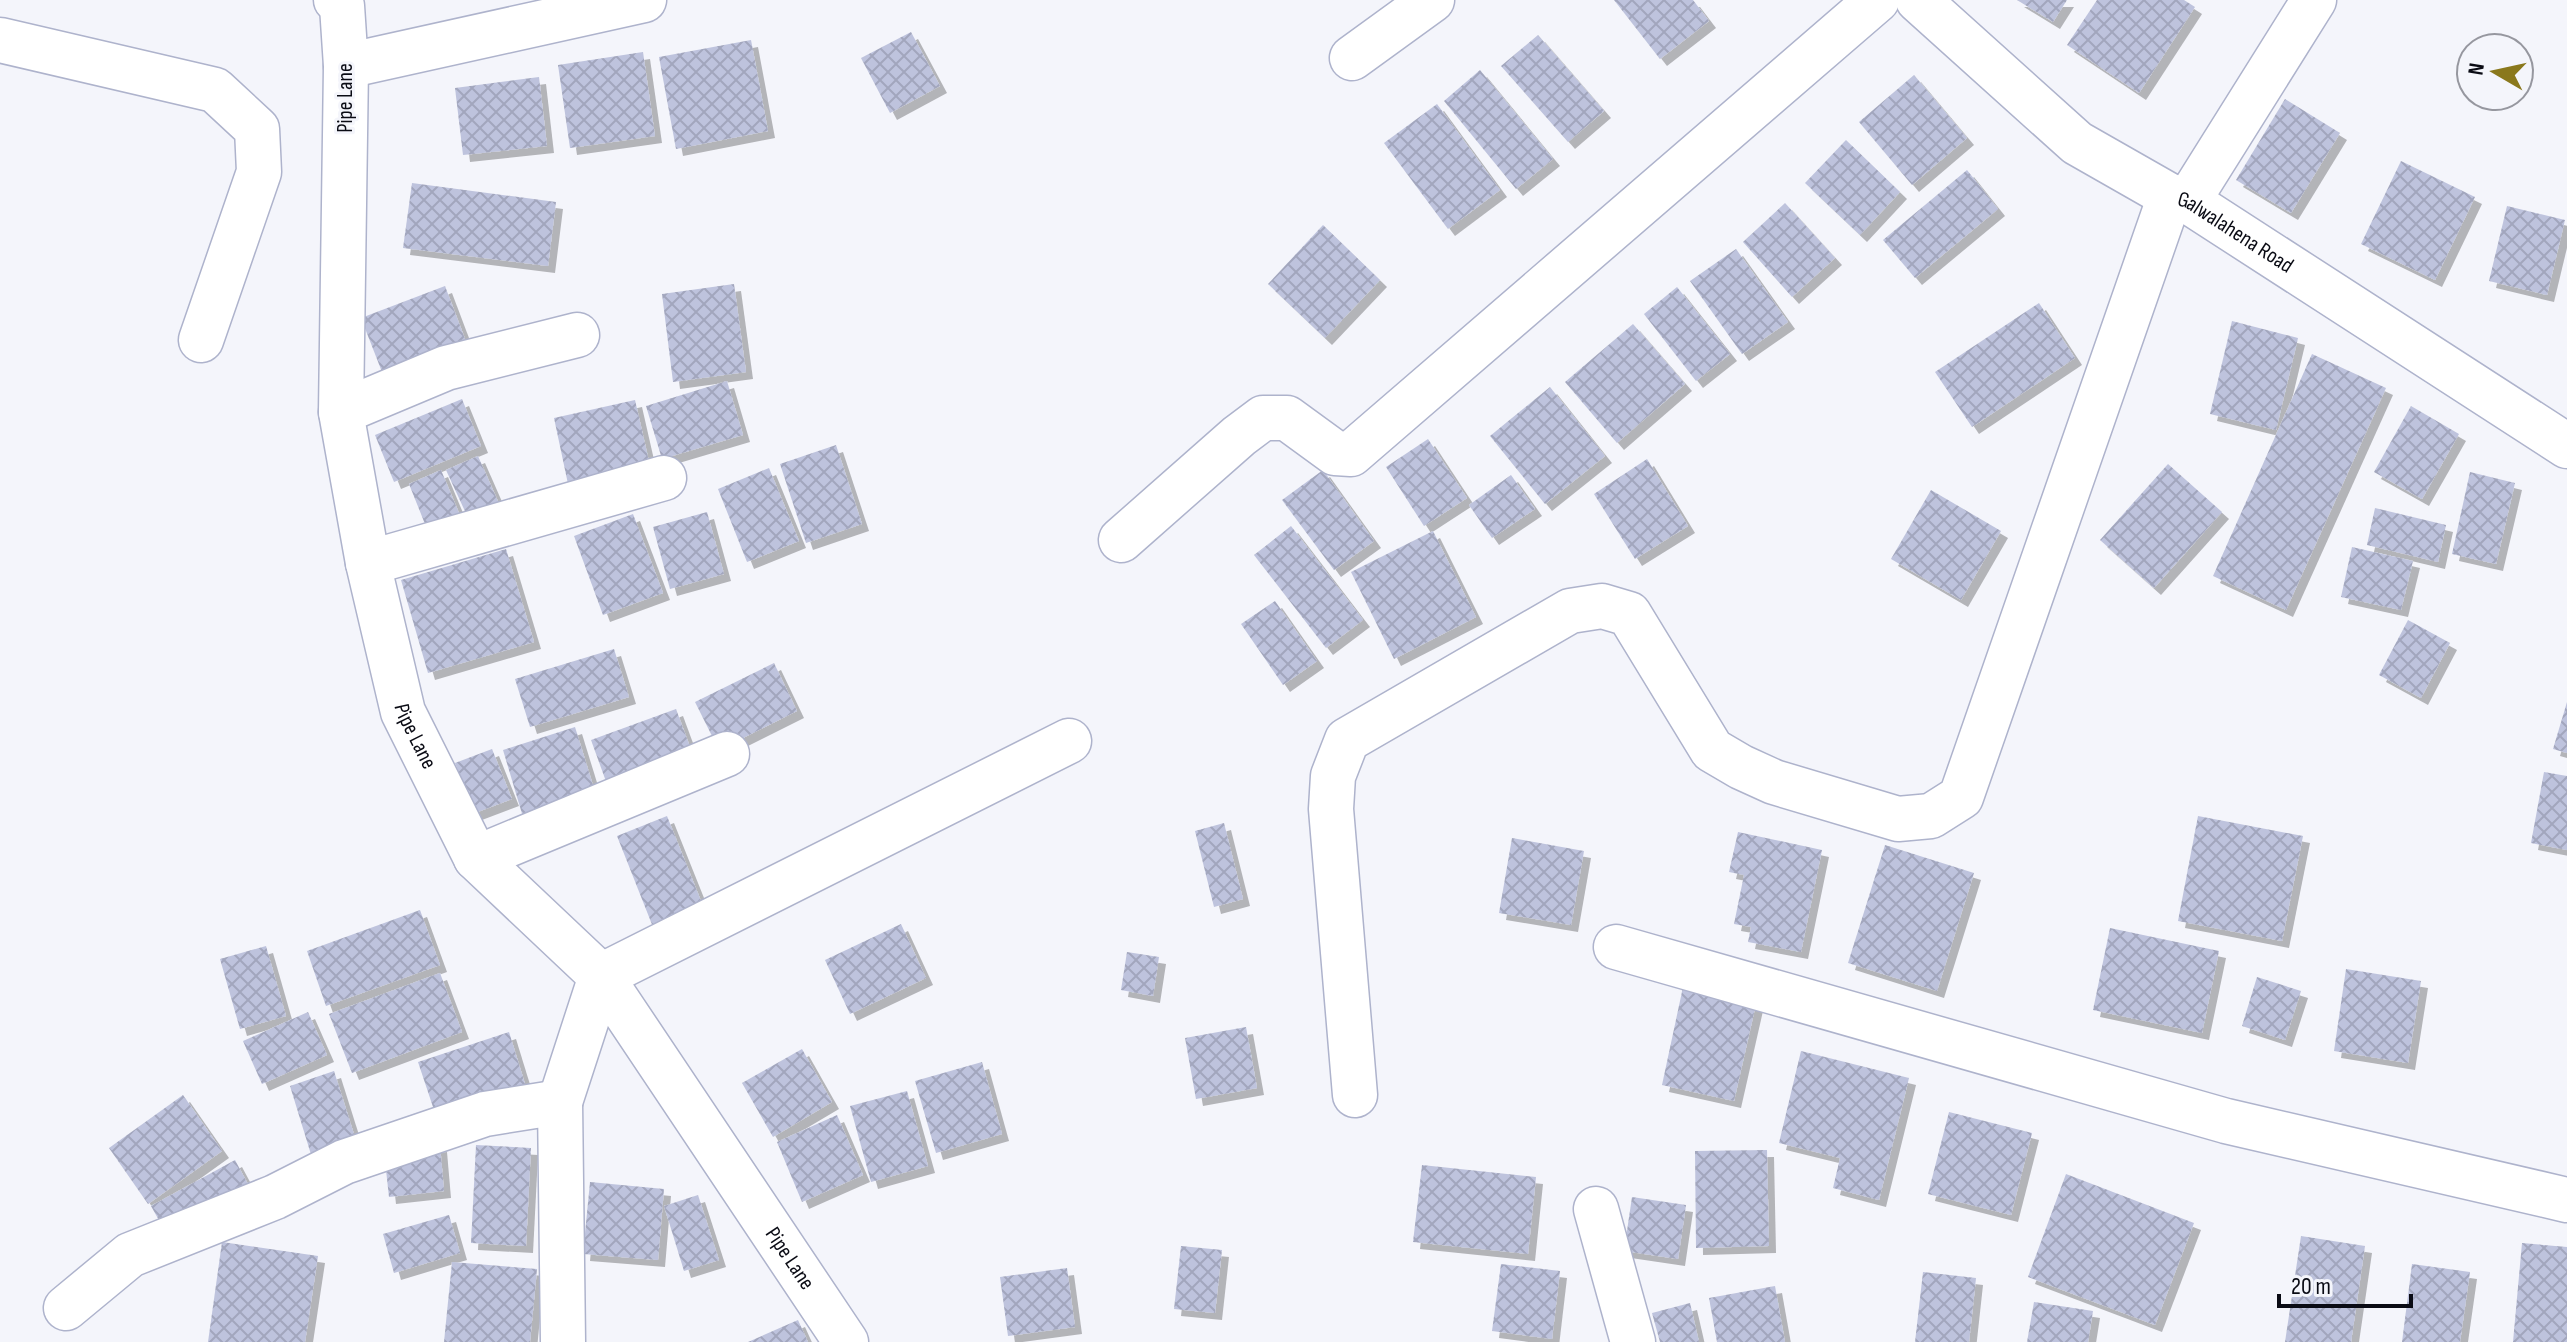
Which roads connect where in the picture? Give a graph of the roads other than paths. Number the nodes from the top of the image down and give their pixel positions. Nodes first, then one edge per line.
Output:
1 (336, 0) edge
2 (644, 0) edge
3 (1432, 0) edge
4 (1877, 0) edge
5 (1918, 0) edge
6 (2314, 0) edge
7 (0, 40) edge
8 (1352, 58) dead end
9 (346, 66) junction
10 (2179, 198) junction
11 (577, 335) dead end
12 (201, 340) dead end
13 (341, 412) junction
14 (2567, 446) edge
15 (664, 478) dead end
16 (1121, 540) dead end
17 (368, 563) junction
18 (1069, 741) dead end
19 (727, 754) dead end
20 (476, 858) junction
21 (1616, 947) dead end
22 (601, 976) junction
23 (1355, 1095) dead end
24 (560, 1102) junction
25 (2567, 1200) edge
26 (1596, 1209) dead end
27 (66, 1308) dead end
28 (563, 1342) edge
29 (846, 1342) edge
30 (1633, 1342) edge

1 - 9 street, Pipe Lane
2 - 9 street
3 - 8 street
4 - 16 street
5 - 10 street, Galwalahena Road
6 - 10 street
7 - 12 street
9 - 13 street, Pipe Lane
10 - 14 street, Galwalahena Road
10 - 23 street
11 - 13 street
13 - 17 street, Pipe Lane
15 - 17 street
17 - 20 street, Pipe Lane
18 - 22 street
19 - 20 street
20 - 22 street, Pipe Lane
21 - 25 street
22 - 24 street
22 - 29 street, Pipe Lane
24 - 27 street
24 - 28 street
26 - 30 street

